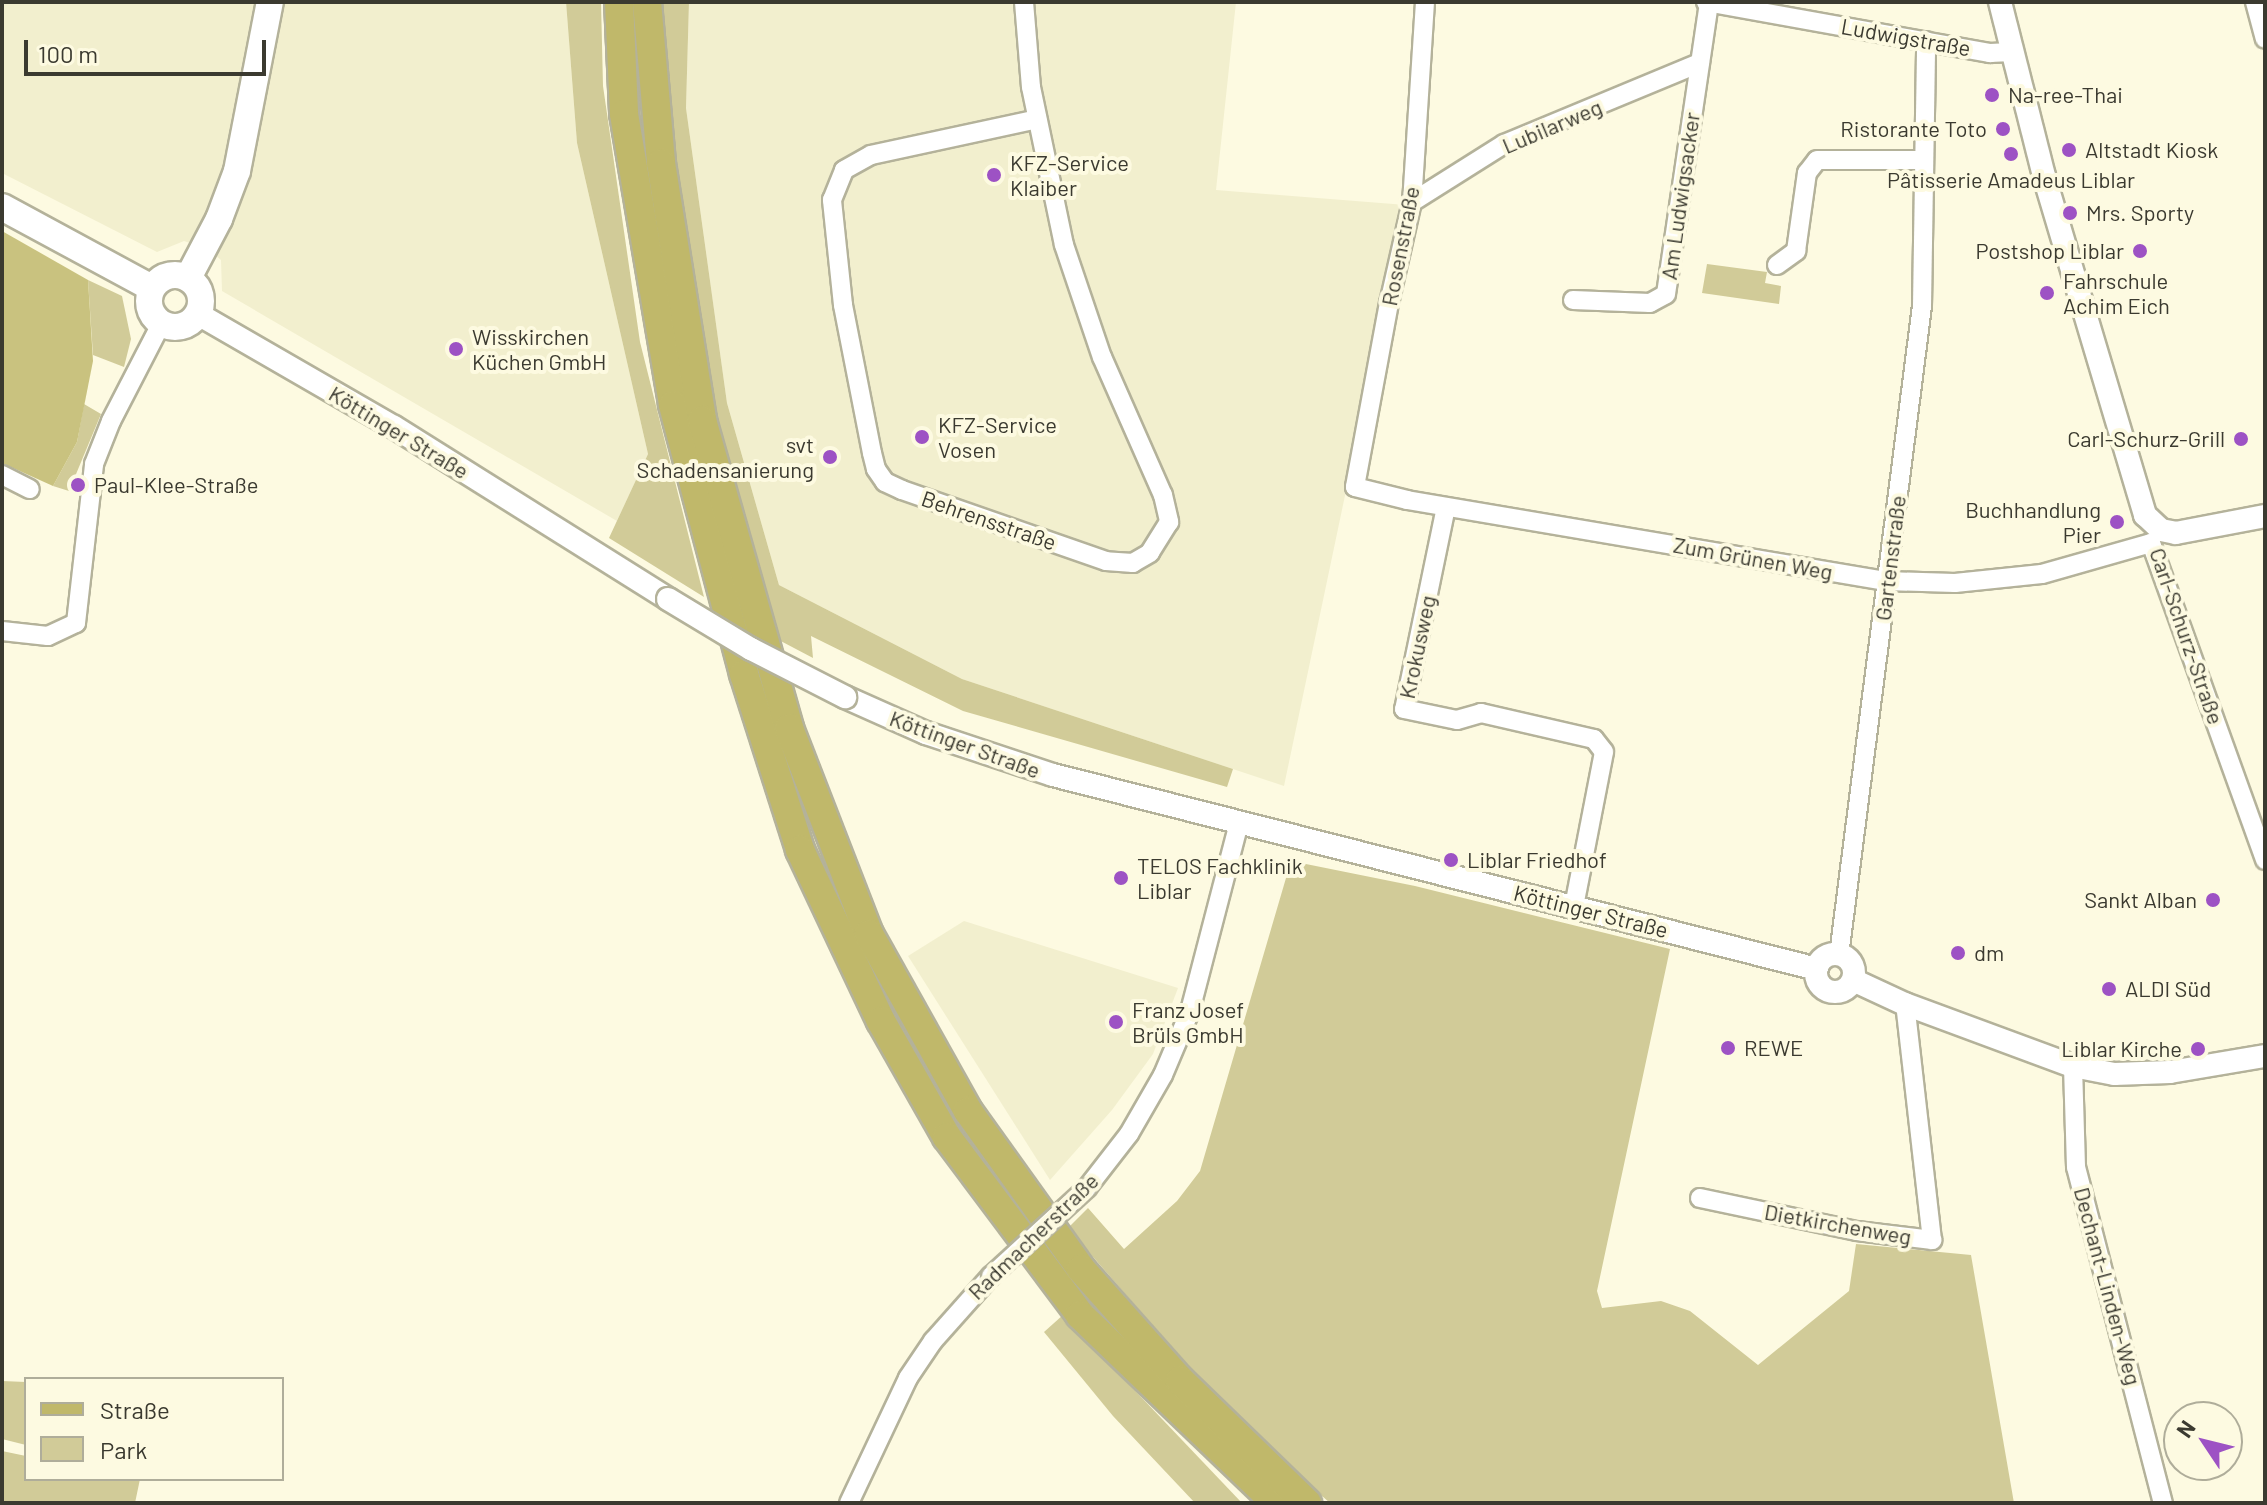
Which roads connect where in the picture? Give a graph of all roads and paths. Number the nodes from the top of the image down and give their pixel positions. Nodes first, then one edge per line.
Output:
1 (270, 2) edge
2 (619, 2) edge
3 (647, 2) edge
4 (1024, 2) edge
5 (1425, 2) edge
6 (1708, 2) edge
7 (2000, 2) edge
8 (2255, 2) edge
9 (2265, 39) edge
10 (1926, 41) junction
11 (2011, 52) junction
12 (1700, 63) junction
13 (1037, 119) junction
14 (1922, 160) junction
15 (1412, 202) junction
16 (2, 207) edge
17 (1777, 265) dead end
18 (188, 278) junction
19 (152, 288) junction
20 (1573, 300) dead end
21 (198, 314) junction
22 (161, 324) junction
23 (2, 475) edge
24 (1355, 487) joint
25 (30, 489) dead end
26 (1446, 507) junction
27 (2265, 516) edge
28 (2156, 537) junction
29 (1886, 581) junction
30 (2, 631) edge
31 (1239, 823) junction
32 (2265, 860) edge
33 (1574, 906) junction
34 (1839, 955) junction
35 (1817, 969) junction
36 (1853, 980) junction
37 (1905, 1004) junction
38 (2265, 1056) edge
39 (2073, 1066) junction
40 (1700, 1198) dead end
41 (849, 1503) edge
42 (1276, 1503) edge
43 (1307, 1503) edge
44 (2163, 1503) edge

1 - 18 main road
2 - 42 main road
3 - 43 main road
4 - 13 street, Behrensstraße
5 - 15 street, Rosenstraße
6 - 10 street, Ludwigstraße
6 - 12 street, Am Ludwigsacker
7 - 11 street, Carl-Schurz-Straße
8 - 9 street
10 - 11 street, Ludwigstraße
10 - 14 street, Gartenstraße
11 - 28 street, Carl-Schurz-Straße
12 - 15 street, Lubilarweg
12 - 20 street, Am Ludwigsacker
13 - 13 street, Behrensstraße
14 - 17 street
14 - 29 street, Gartenstraße
15 - 24 street, Rosenstraße
16 - 19 main road
18 - 19 main road
18 - 21 main road
19 - 22 main road
21 - 22 main road
21 - 31 street, Köttinger Straße, bridge
22 - 30 street
23 - 25 street
24 - 26 street, Zum Grünen Weg
26 - 29 street, Zum Grünen Weg
26 - 33 street, Krokusweg
27 - 28 street
28 - 29 street, Zum Grünen Weg
28 - 32 street, Carl-Schurz-Straße
29 - 34 street, Gartenstraße
31 - 33 street, Köttinger Straße
31 - 41 street, Radmacherstraße, bridge
33 - 35 street, Köttinger Straße
34 - 35 street
34 - 36 street
35 - 36 street
36 - 37 street
37 - 39 street
37 - 40 street, Dietkirchenweg
38 - 39 street
39 - 44 street, Dechant-Linden-Weg

